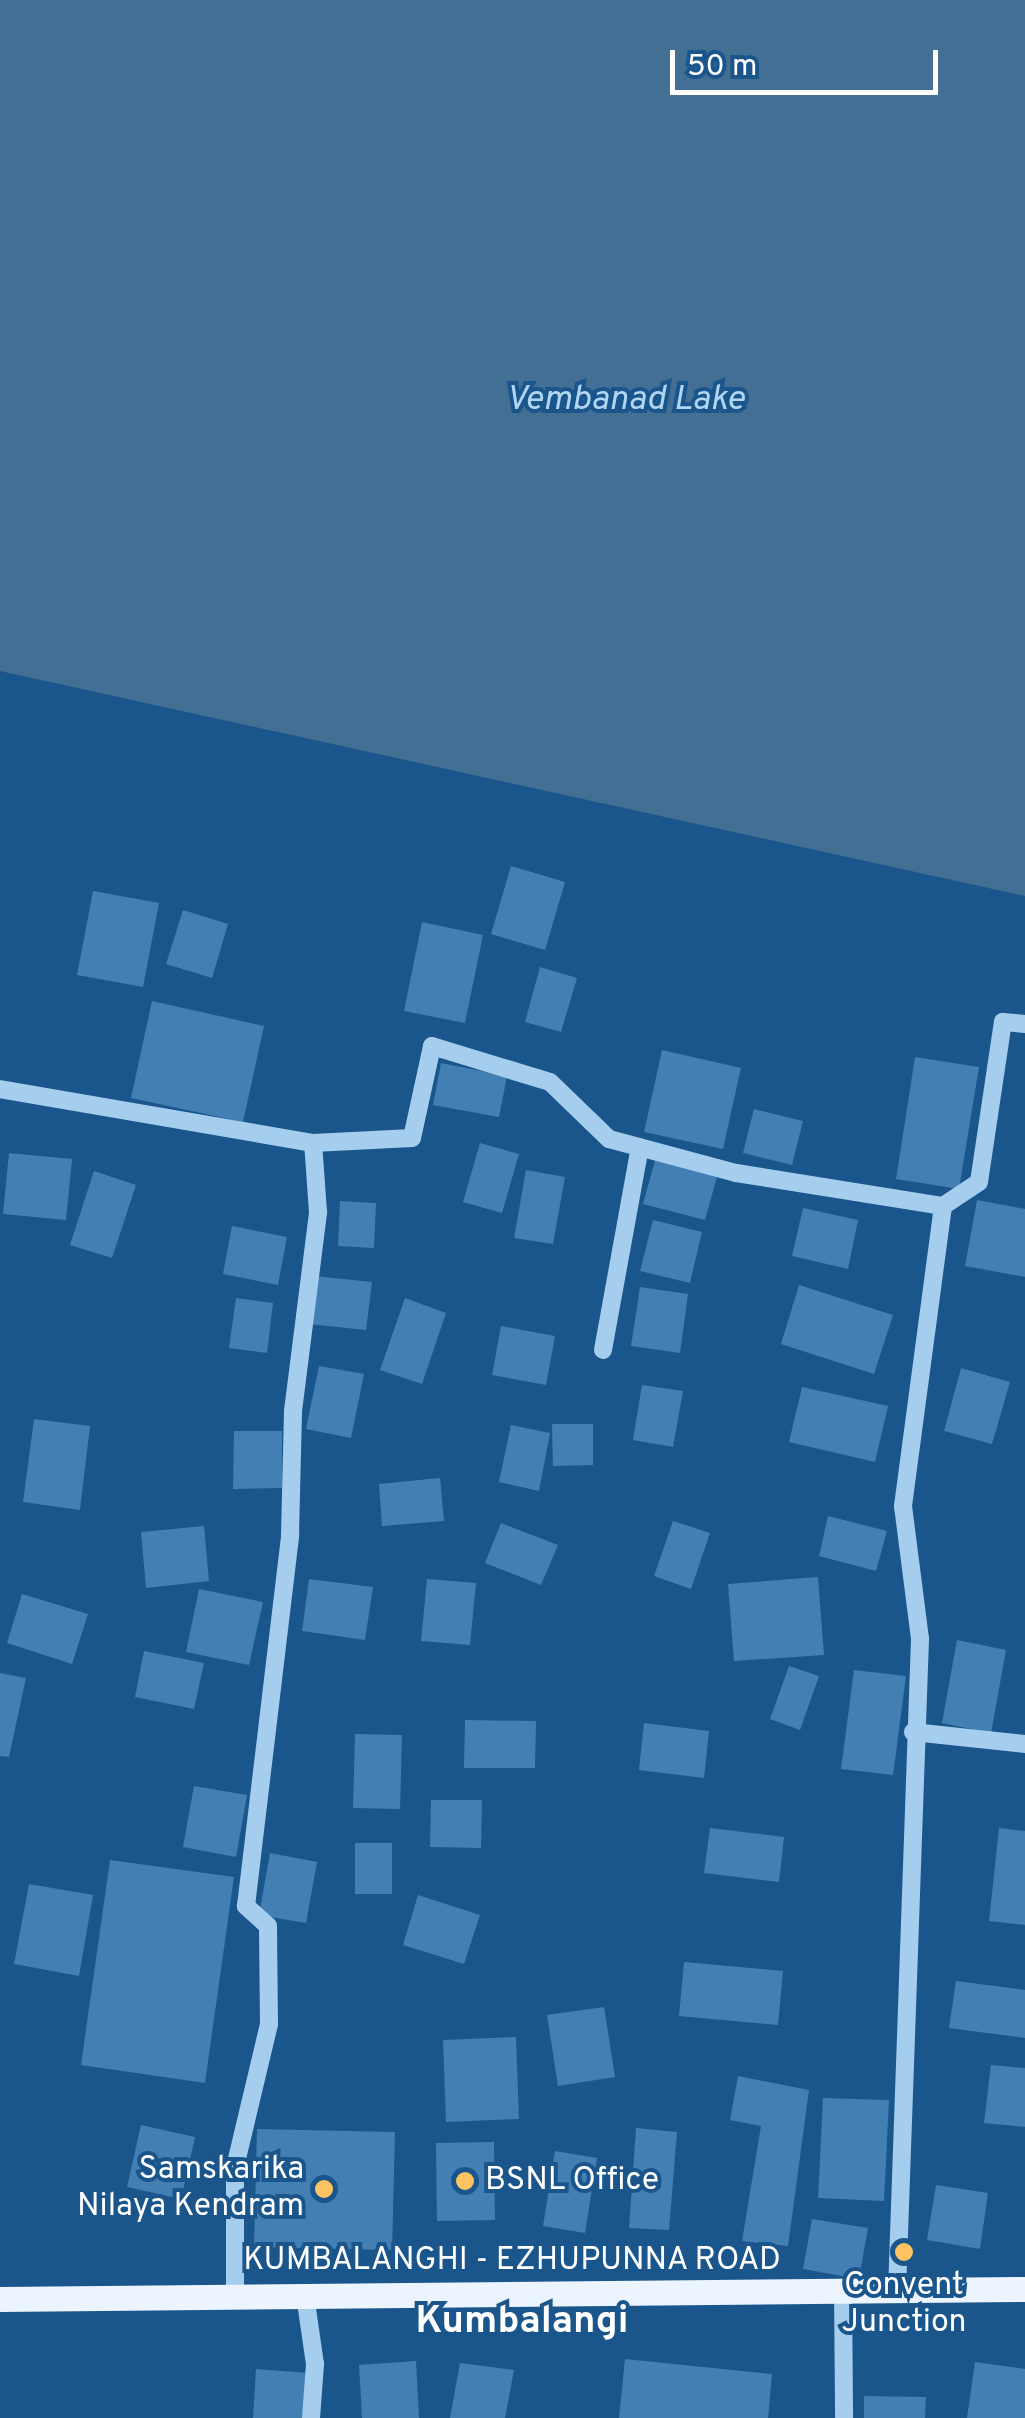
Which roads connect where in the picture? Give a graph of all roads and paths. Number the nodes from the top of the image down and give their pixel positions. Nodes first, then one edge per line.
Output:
1 (1025, 1024) edge
2 (0, 1089) edge
3 (313, 1144) junction
4 (640, 1147) junction
5 (943, 1206) junction
6 (603, 1350) dead end
7 (913, 1732) junction
8 (1025, 1744) edge
9 (898, 2290) junction
10 (1025, 2290) edge
11 (843, 2292) junction
12 (304, 2294) junction
13 (235, 2296) junction
14 (0, 2299) edge
15 (311, 2418) edge
16 (844, 2418) edge

1 - 5 street
2 - 3 street
3 - 4 street
3 - 13 street
4 - 5 street
4 - 6 street
5 - 7 street
7 - 8 street
7 - 9 street
9 - 10 main road, KUMBALANGHI - EZHUPUNNA ROAD
9 - 11 main road, KUMBALANGHI - EZHUPUNNA ROAD
11 - 12 main road, KUMBALANGHI - EZHUPUNNA ROAD
11 - 16 street
12 - 13 main road, KUMBALANGHI - EZHUPUNNA ROAD
12 - 15 street
13 - 14 main road, KUMBALANGHI - EZHUPUNNA ROAD

